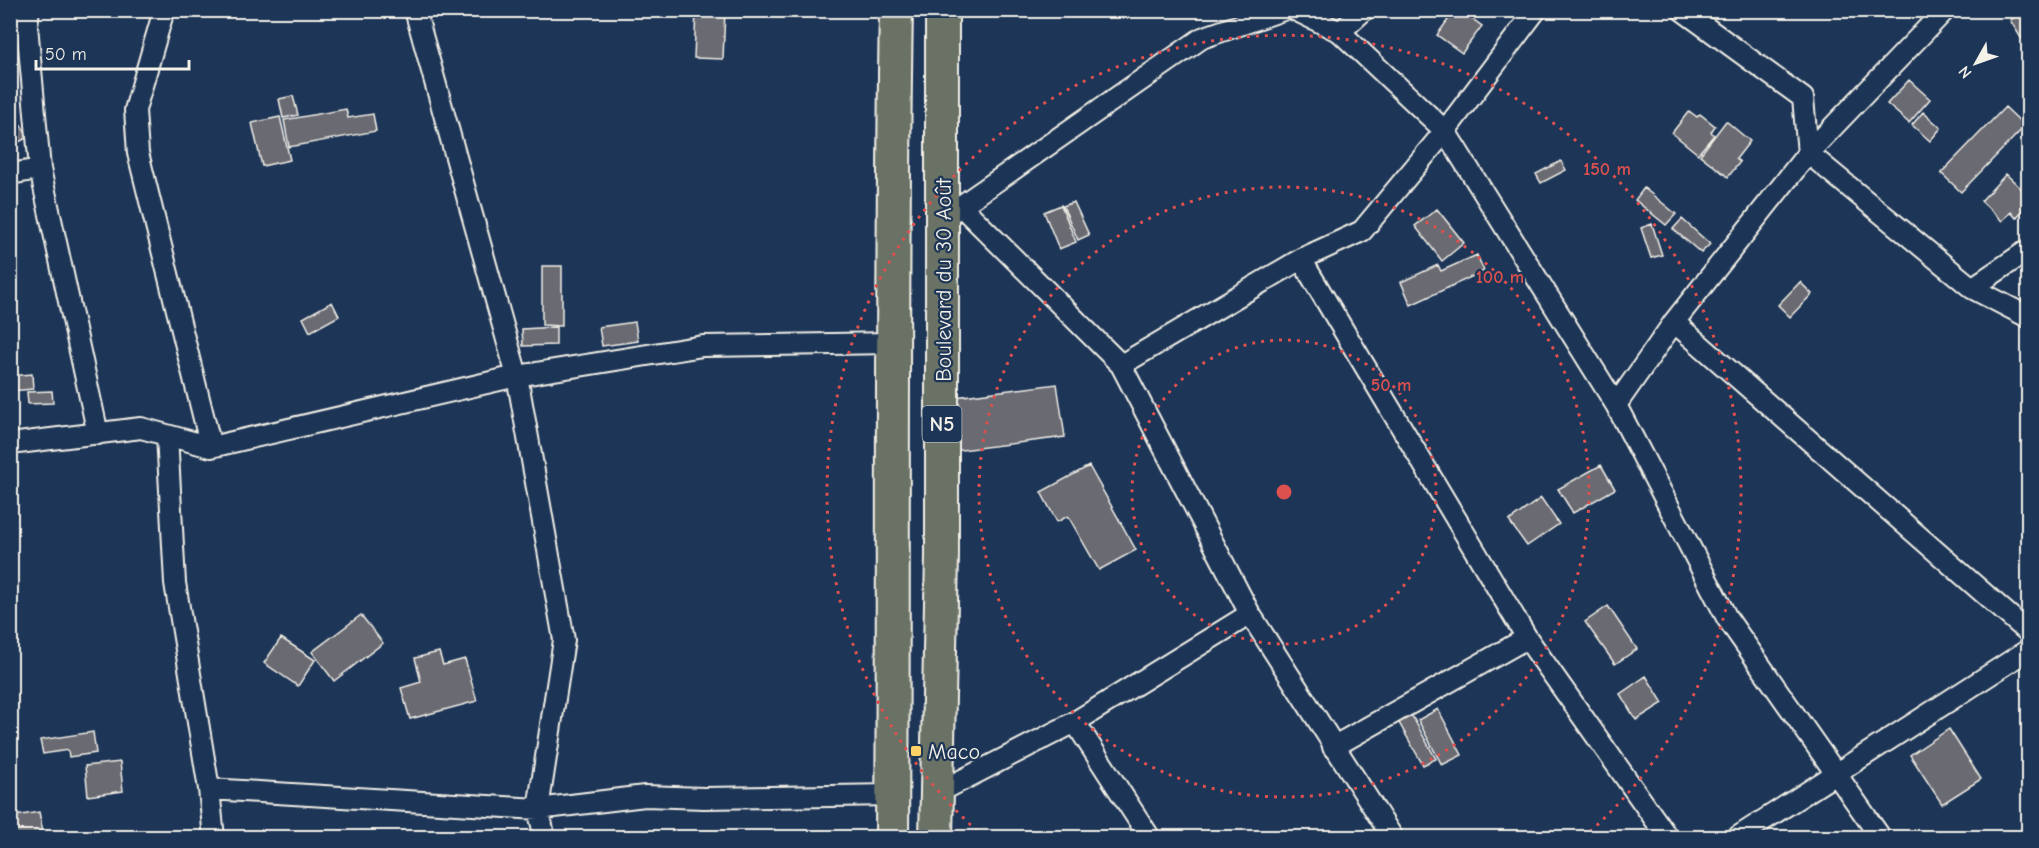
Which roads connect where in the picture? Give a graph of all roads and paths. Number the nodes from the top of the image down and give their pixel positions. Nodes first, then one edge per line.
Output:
1 (29, 10) edge
2 (164, 10) edge
3 (415, 10) edge
4 (896, 10) edge
5 (942, 10) edge
6 (1282, 10) edge
7 (1295, 10) edge
8 (1364, 10) edge
9 (1536, 10) edge
10 (1682, 10) edge
11 (1945, 10) edge
12 (1340, 32) junction
13 (1445, 131) junction
14 (1808, 153) junction
15 (40, 168) junction
16 (10, 174) edge
17 (952, 212) junction
18 (2028, 250) edge
19 (1301, 260) junction
20 (1972, 288) junction
21 (2028, 317) edge
22 (1674, 322) junction
23 (892, 343) junction
24 (1121, 365) junction
25 (517, 376) junction
26 (1616, 405) junction
27 (98, 434) junction
28 (167, 435) junction
29 (10, 444) edge
30 (211, 447) junction
31 (1250, 614) junction
32 (2028, 632) edge
33 (1527, 638) junction
34 (2028, 650) edge
35 (1075, 722) junction
36 (1333, 747) junction
37 (1837, 774) junction
38 (209, 789) junction
39 (937, 793) junction
40 (892, 795) junction
41 (538, 809) junction
42 (214, 837) edge
43 (545, 837) edge
44 (892, 837) edge
45 (936, 837) edge
46 (1150, 837) edge
47 (1393, 837) edge
48 (1668, 837) edge
49 (1736, 837) edge
50 (1881, 837) edge

1 - 15 street
2 - 30 street
3 - 25 street
4 - 23 highway, N5
5 - 17 highway, Boulevard du 30 Août / N5
6 - 17 street
7 - 12 street
8 - 12 street
9 - 13 street
10 - 14 street
11 - 14 street
12 - 13 street
13 - 19 street
13 - 26 street
14 - 20 street
14 - 22 street
15 - 16 street
15 - 27 street
17 - 24 street
17 - 39 highway, Boulevard du 30 Août / N5
18 - 20 street
19 - 24 street
19 - 33 street
20 - 21 street
22 - 26 street
22 - 32 street
23 - 25 street
23 - 40 highway, N5
24 - 31 street
25 - 30 street
25 - 41 street
26 - 37 street
27 - 28 street
27 - 29 street
28 - 30 street
28 - 38 street
31 - 35 street
31 - 36 street
33 - 36 street
33 - 48 street
34 - 37 street
35 - 39 street
35 - 46 street
36 - 47 street
37 - 49 street
37 - 50 street
38 - 41 street
38 - 42 street
39 - 45 highway, Boulevard du 30 Août / N5
40 - 41 street
40 - 44 highway, N5
41 - 43 street

